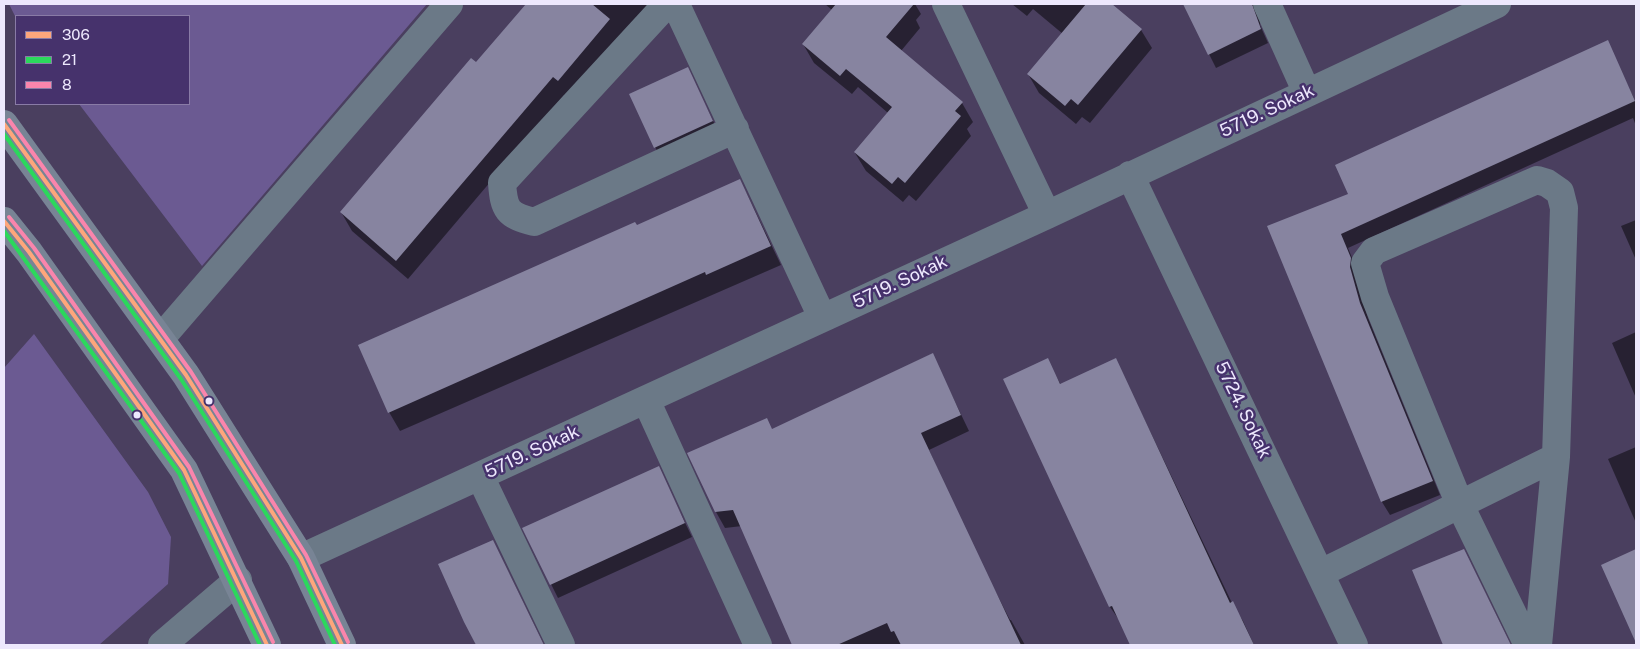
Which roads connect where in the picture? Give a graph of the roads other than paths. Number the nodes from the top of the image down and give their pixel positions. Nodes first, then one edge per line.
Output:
1 (449, 4) edge
2 (946, 4) edge
3 (1267, 4) edge
4 (1498, 4) edge
5 (1307, 92) junction
6 (4, 124) edge
7 (735, 129) junction
8 (1130, 175) junction
9 (1047, 214) junction
10 (4, 221) edge
11 (822, 317) junction
12 (161, 338) junction
13 (646, 400) junction
14 (1556, 457) junction
15 (480, 476) junction
16 (1460, 505) junction
17 (301, 558) junction
18 (1321, 573) junction
19 (238, 580) junction
20 (162, 645) edge
21 (267, 645) edge
22 (342, 645) edge
23 (560, 645) edge
24 (758, 645) edge
25 (1354, 645) edge
26 (1528, 645) edge
27 (1538, 645) edge

1 - 12 street
2 - 9 street
3 - 5 street
4 - 5 street, 5719. Sokak
5 - 8 street, 5719. Sokak
6 - 12 main road
7 - 7 street
7 - 11 street
8 - 9 street, 5719. Sokak
8 - 18 street, 5724. Sokak
9 - 11 street, 5719. Sokak
10 - 19 main road
11 - 13 street, 5719. Sokak
12 - 17 main road
13 - 15 street, 5719. Sokak
13 - 24 street
14 - 16 street
14 - 16 street
14 - 27 street
15 - 17 street, 5719. Sokak
15 - 23 street
16 - 18 street
16 - 26 street
17 - 22 main road
18 - 25 street, 5724. Sokak
19 - 20 street
19 - 21 main road

